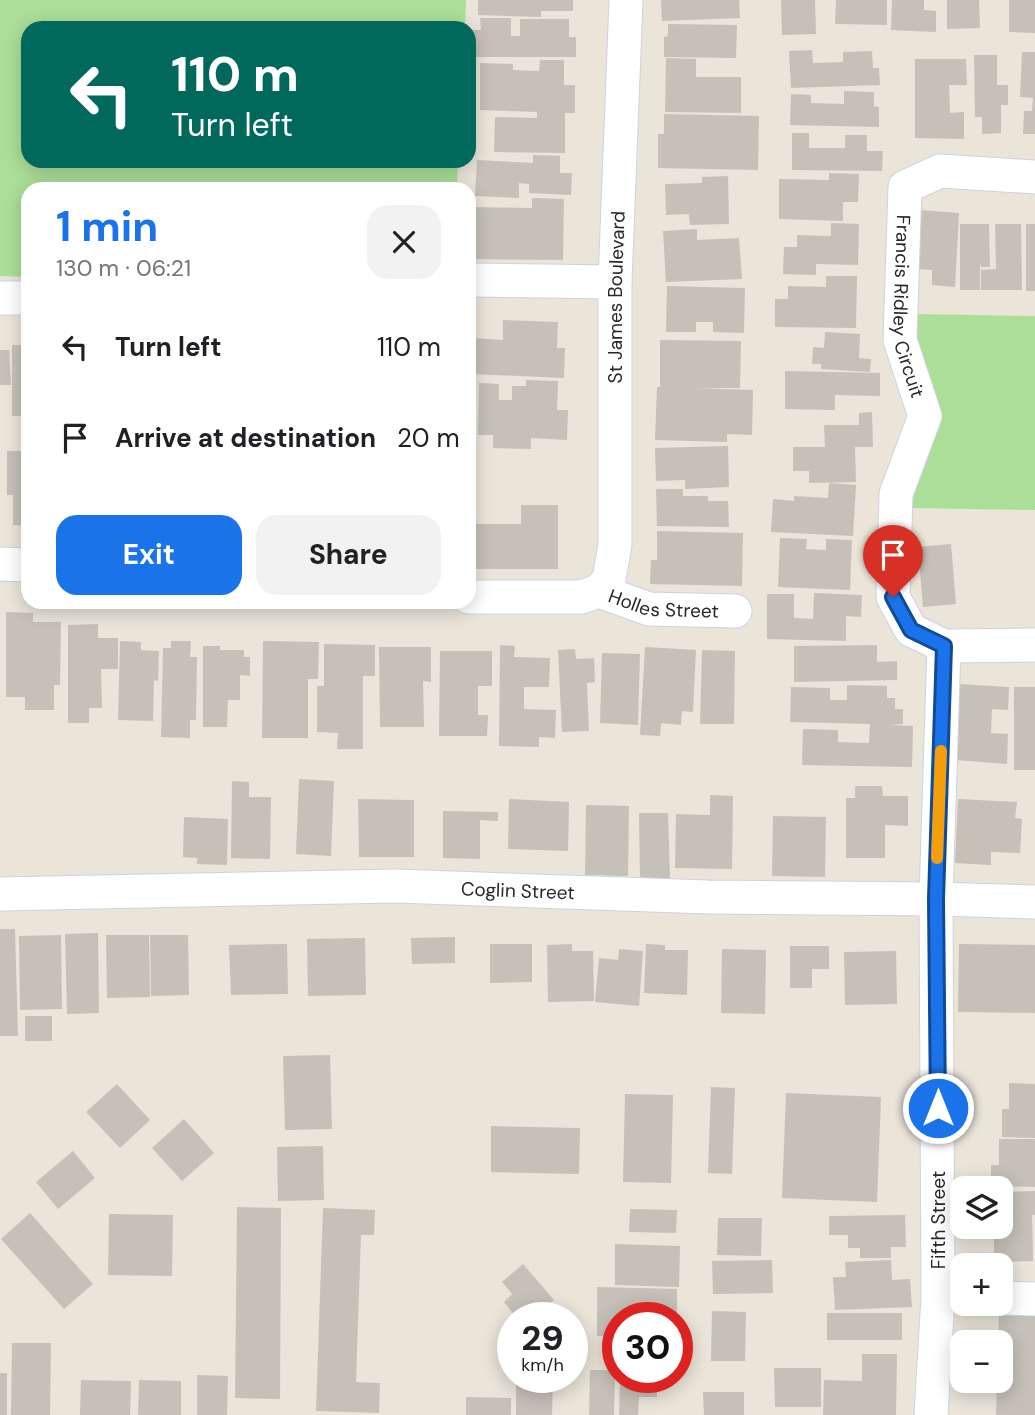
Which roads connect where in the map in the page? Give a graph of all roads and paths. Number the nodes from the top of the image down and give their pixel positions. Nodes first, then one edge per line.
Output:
1 (626, 0) edge
2 (1035, 177) edge
3 (476, 280) edge
4 (615, 282) junction
5 (0, 298) edge
6 (21, 299) edge
7 (0, 564) edge
8 (21, 565) edge
9 (599, 592) junction
10 (476, 597) edge
11 (735, 611) dead end
12 (1035, 645) edge
13 (944, 646) junction
14 (0, 894) edge
15 (936, 899) junction
16 (1035, 902) edge
17 (950, 1297) edge
18 (1013, 1298) edge
19 (1035, 1298) edge
20 (931, 1415) edge

1 - 4 street, St James Boulevard
2 - 13 street, Francis Ridley Circuit
3 - 4 street
4 - 9 street, St James Boulevard
5 - 6 street
7 - 8 street
9 - 10 street, Holles Street
9 - 11 street, Holles Street
12 - 13 street, Francis Ridley Circuit
13 - 15 street, Fifth Street
14 - 15 street, Coglin Street
15 - 16 street, Coglin Street
15 - 17 street, Fifth Street
17 - 20 street, Fifth Street
18 - 19 street

